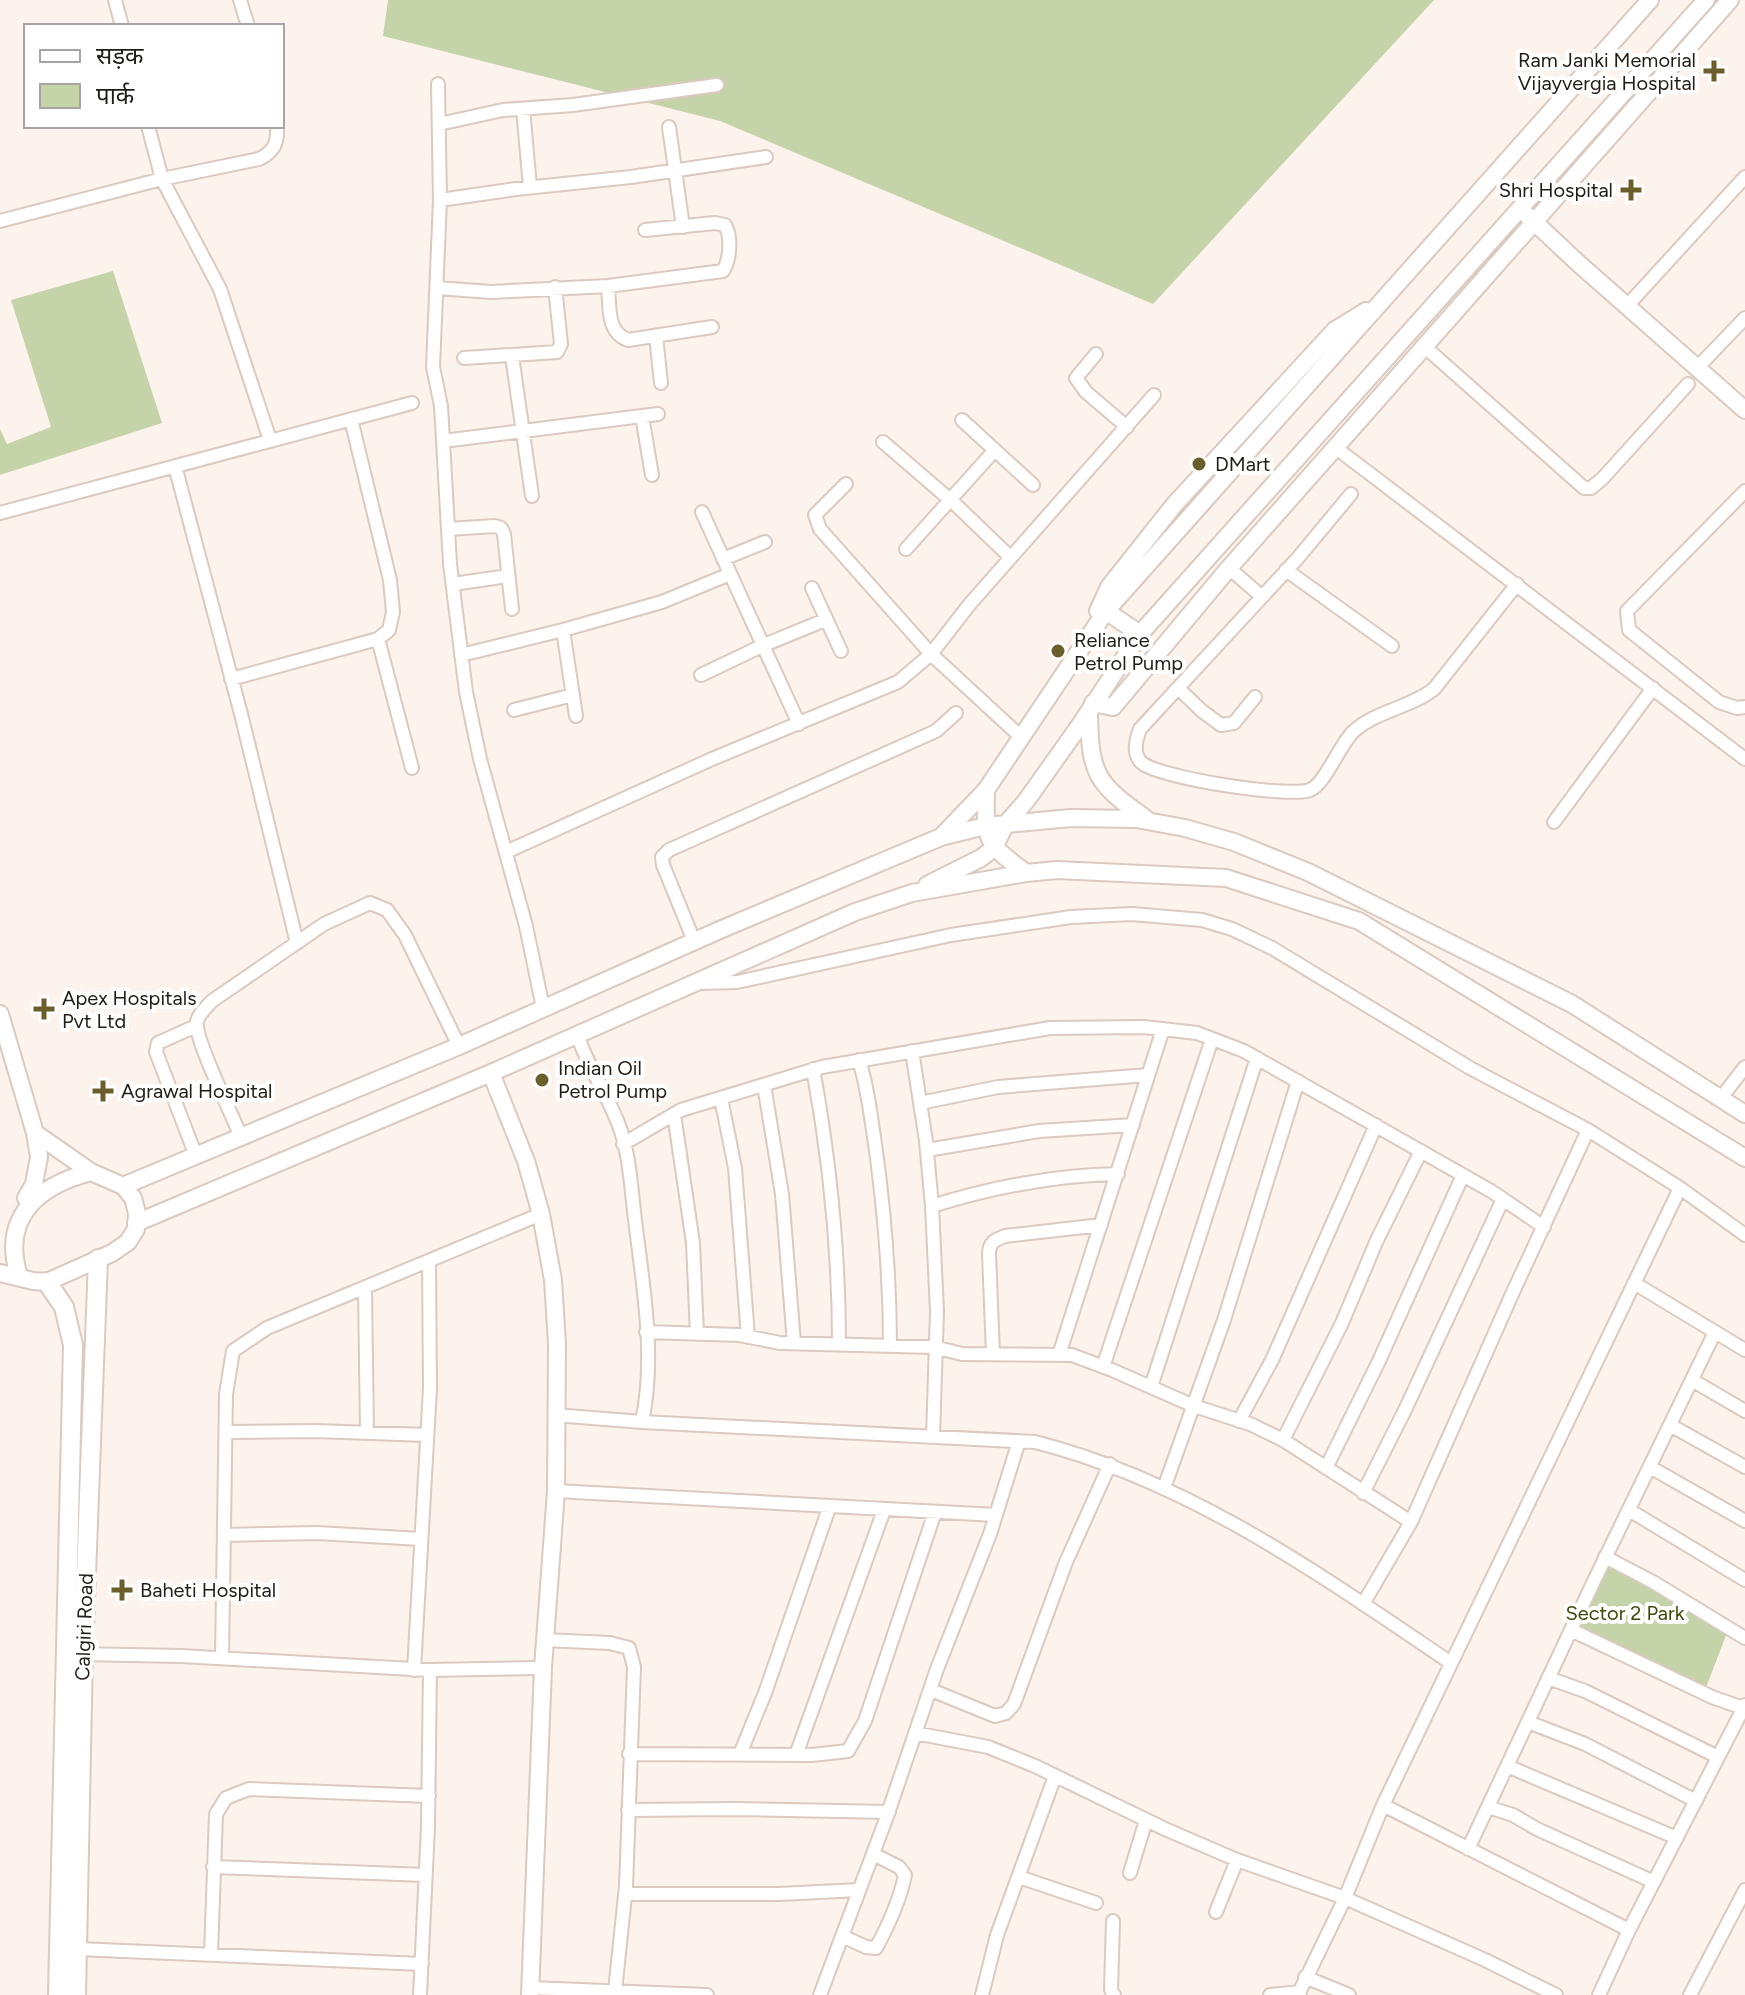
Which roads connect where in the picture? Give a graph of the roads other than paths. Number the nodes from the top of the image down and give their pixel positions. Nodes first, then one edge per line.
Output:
1 (115, 0) edge
2 (240, 0) edge
3 (1650, 0) edge
4 (1706, 0) edge
5 (1730, 0) edge
6 (121, 24) edge
7 (247, 24) edge
8 (438, 84) dead end
9 (717, 85) dead end
10 (523, 109) junction
11 (439, 124) junction
12 (669, 127) dead end
13 (149, 128) edge
14 (277, 128) edge
15 (766, 157) dead end
16 (674, 171) junction
17 (1745, 177) edge
18 (162, 179) junction
19 (530, 187) junction
20 (440, 200) junction
21 (1528, 215) junction
22 (0, 221) edge
23 (683, 227) junction
24 (645, 230) dead end
25 (608, 286) junction
26 (555, 287) junction
27 (437, 288) junction
28 (1375, 307) junction
29 (1626, 307) junction
30 (1745, 318) edge
31 (712, 327) dead end
32 (656, 336) junction
33 (1425, 347) junction
34 (1096, 354) dead end
35 (512, 356) junction
36 (464, 358) dead end
37 (1697, 368) junction
38 (661, 383) dead end
39 (1688, 384) dead end
40 (1154, 395) dead end
41 (412, 403) dead end
42 (1745, 410) edge
43 (658, 414) dead end
44 (642, 416) junction
45 (351, 419) junction
46 (962, 420) dead end
47 (1127, 427) junction
48 (523, 430) junction
49 (270, 440) junction
50 (443, 441) junction
51 (883, 442) dead end
52 (1336, 448) junction
53 (994, 451) junction
54 (175, 466) junction
55 (652, 475) dead end
56 (846, 484) dead end
57 (1033, 485) dead end
58 (1745, 491) edge
59 (1351, 494) dead end
60 (532, 496) dead end
61 (950, 500) junction
62 (702, 512) dead end
63 (0, 513) edge
64 (448, 529) junction
65 (765, 542) dead end
66 (906, 549) dead end
67 (1010, 557) junction
68 (723, 559) junction
69 (1229, 568) junction
70 (1286, 570) junction
71 (730, 574) junction
72 (508, 576) junction
73 (453, 584) junction
74 (1517, 584) junction
75 (812, 588) dead end
76 (1261, 596) junction
77 (512, 609) dead end
78 (1106, 611) junction
79 (825, 620) junction
80 (563, 630) junction
81 (1090, 631) junction
82 (1140, 634) junction
83 (378, 639) junction
84 (764, 645) junction
85 (1392, 646) dead end
86 (841, 651) dead end
87 (931, 654) junction
88 (461, 655) junction
89 (701, 675) dead end
90 (231, 679) junction
91 (1653, 688) junction
92 (1179, 689) junction
93 (573, 695) junction
94 (1255, 697) dead end
95 (1091, 706) junction
96 (1745, 707) edge
97 (514, 710) dead end
98 (956, 713) dead end
99 (576, 716) dead end
100 (799, 724) junction
101 (1020, 736) junction
102 (1745, 759) edge
103 (412, 768) dead end
104 (986, 790) junction
105 (1149, 821) junction
106 (1554, 822) dead end
107 (1005, 825) junction
108 (985, 826) junction
109 (941, 837) junction
110 (994, 848) junction
111 (506, 852) junction
112 (1026, 873) junction
113 (912, 893) junction
114 (694, 941) junction
115 (297, 943) junction
116 (689, 983) junction
117 (543, 1008) junction
118 (0, 1014) edge
119 (196, 1026) junction
120 (1163, 1029) junction
121 (577, 1034) junction
122 (1212, 1039) junction
123 (459, 1046) junction
124 (912, 1051) junction
125 (1257, 1058) junction
126 (859, 1060) junction
127 (7, 1065) edge
128 (1745, 1067) edge
129 (813, 1069) junction
130 (491, 1073) junction
131 (1148, 1075) junction
132 (1298, 1081) junction
133 (764, 1085) junction
134 (721, 1098) junction
135 (1721, 1098) junction
136 (920, 1103) junction
137 (674, 1114) junction
138 (1745, 1114) edge
139 (1133, 1125) junction
140 (1376, 1125) junction
141 (1588, 1130) junction
142 (35, 1133) junction
143 (241, 1137) junction
144 (623, 1144) junction
145 (927, 1150) junction
146 (1421, 1151) junction
147 (196, 1156) junction
148 (1745, 1158) edge
149 (91, 1172) junction
150 (1118, 1174) junction
151 (1463, 1175) junction
152 (123, 1186) junction
153 (1680, 1188) junction
154 (1503, 1199) junction
155 (23, 1203) junction
156 (932, 1206) junction
157 (541, 1214) junction
158 (136, 1223) junction
159 (1101, 1225) junction
160 (1544, 1227) junction
161 (4, 1230) edge
162 (1745, 1235) edge
163 (98, 1259) junction
164 (429, 1261) junction
165 (0, 1273) edge
166 (19, 1276) junction
167 (47, 1282) junction
168 (1634, 1283) junction
169 (365, 1287) junction
170 (646, 1332) junction
171 (1715, 1332) junction
172 (697, 1334) junction
173 (748, 1337) junction
174 (794, 1343) junction
175 (839, 1344) junction
176 (890, 1345) junction
177 (934, 1347) junction
178 (1745, 1350) edge
179 (993, 1354) junction
180 (1059, 1355) junction
181 (1103, 1367) junction
182 (1692, 1380) junction
183 (1151, 1387) junction
184 (1194, 1406) junction
185 (1745, 1411) edge
186 (555, 1415) junction
187 (1239, 1421) junction
188 (642, 1422) junction
189 (1670, 1425) junction
190 (226, 1432) junction
191 (367, 1433) junction
192 (427, 1435) junction
193 (933, 1437) junction
194 (1283, 1440) junction
195 (1019, 1441) junction
196 (1110, 1464) junction
197 (1650, 1467) junction
198 (1745, 1467) edge
199 (1326, 1468) junction
200 (1164, 1488) junction
201 (556, 1491) junction
202 (1363, 1493) junction
203 (829, 1508) junction
204 (884, 1510) junction
205 (1629, 1510) junction
206 (935, 1512) junction
207 (996, 1515) junction
208 (1745, 1521) edge
209 (1411, 1522) junction
210 (225, 1535) junction
211 (421, 1539) junction
212 (1605, 1557) junction
213 (1745, 1580) edge
214 (1363, 1604) junction
215 (1571, 1630) junction
216 (1745, 1638) edge
217 (545, 1640) junction
218 (74, 1654) junction
219 (222, 1658) junction
220 (1451, 1663) junction
221 (543, 1668) junction
222 (414, 1670) junction
223 (430, 1670) junction
224 (1548, 1678) junction
225 (931, 1690) junction
226 (1744, 1706) edge
227 (1528, 1722) junction
228 (915, 1733) junction
229 (629, 1754) junction
230 (740, 1754) junction
231 (796, 1755) junction
232 (1718, 1757) junction
233 (1507, 1766) junction
234 (1055, 1776) junction
235 (429, 1796) junction
236 (1696, 1801) junction
237 (1383, 1805) junction
238 (1488, 1807) junction
239 (628, 1810) junction
240 (889, 1812) junction
241 (1146, 1820) junction
242 (1677, 1838) junction
243 (1468, 1849) junction
244 (873, 1854) junction
245 (1237, 1860) junction
246 (213, 1867) junction
247 (1130, 1873) dead end
248 (426, 1875) junction
249 (1019, 1877) junction
250 (1654, 1882) junction
251 (859, 1890) junction
252 (1745, 1890) edge
253 (626, 1894) junction
254 (1345, 1898) junction
255 (1096, 1903) dead end
256 (1216, 1912) dead end
257 (1113, 1921) dead end
258 (1629, 1930) junction
259 (842, 1936) junction
260 (78, 1949) junction
261 (211, 1953) junction
262 (422, 1964) junction
263 (1305, 1977) junction
264 (615, 1991) junction
265 (530, 1992) edge
266 (1299, 1994) edge
267 (58, 1995) edge
268 (76, 1995) edge
269 (420, 1995) edge
270 (707, 1995) edge
271 (820, 1995) edge
272 (982, 1995) edge
273 (1114, 1995) edge
274 (1270, 1995) edge
275 (1349, 1995) edge
276 (1556, 1995) edge
277 (1599, 1995) edge
278 (1690, 1995) edge

1 - 6 street
2 - 7 street
3 - 28 main road
4 - 21 main road
5 - 21 main road
8 - 11 street
9 - 10 street
10 - 11 street
10 - 19 street
11 - 20 street
12 - 16 street
13 - 18 street
14 - 18 street
15 - 16 street
16 - 19 street
16 - 23 street
17 - 29 street
18 - 22 street
18 - 49 street
19 - 20 street
20 - 27 street
21 - 29 main road
21 - 33 main road
21 - 82 main road
23 - 24 street
23 - 25 street
25 - 26 street
25 - 32 street
26 - 27 street
26 - 35 street
27 - 50 street
28 - 78 main road
28 - 81 main road
29 - 37 main road
30 - 37 street
31 - 32 street
32 - 38 street
33 - 39 street
33 - 52 main road
34 - 47 street
35 - 36 street
35 - 48 street
37 - 42 main road
40 - 47 street
41 - 45 street
43 - 44 street
44 - 48 street
44 - 55 street
45 - 49 street
45 - 83 street
46 - 53 street
47 - 67 street
48 - 50 street
48 - 60 street
49 - 54 street
50 - 64 street
51 - 61 street
52 - 69 main road
52 - 74 street
53 - 57 street
53 - 61 street
54 - 63 street
54 - 90 street
56 - 87 street
58 - 96 street
59 - 70 street
61 - 66 street
61 - 67 street
62 - 68 street
64 - 72 street
64 - 73 street
65 - 68 street
67 - 87 street
68 - 71 street
69 - 76 street
69 - 95 main road
70 - 76 street
70 - 85 street
71 - 80 street
71 - 84 street
72 - 73 street
72 - 77 street
73 - 88 street
74 - 91 street
74 - 92 street
75 - 79 street
76 - 92 street
78 - 81 main road
78 - 82 main road
79 - 84 street
79 - 86 street
80 - 88 street
80 - 93 street
81 - 101 main road
82 - 95 main road
83 - 90 street
83 - 103 street
84 - 89 street
84 - 100 street
87 - 100 street
87 - 101 street
88 - 111 street
90 - 115 street
91 - 102 street
91 - 106 street
92 - 94 street
93 - 97 street
93 - 99 street
95 - 105 main road
95 - 107 main road
98 - 114 street
100 - 111 street
101 - 104 main road
104 - 108 main road
104 - 109 main road
105 - 107 main road
105 - 135 main road
107 - 108 main road
107 - 110 main road
108 - 109 main road
108 - 110 main road
109 - 114 main road
110 - 112 main road
110 - 113 main road
111 - 117 street
112 - 113 main road
112 - 148 main road
113 - 116 main road
114 - 117 main road
115 - 119 street
115 - 123 street
116 - 121 main road
116 - 141 street
117 - 123 main road
118 - 127 main road
119 - 143 street
119 - 147 street
120 - 122 street
120 - 124 street
120 - 131 street
121 - 130 main road
121 - 144 street
122 - 125 street
122 - 181 street
123 - 143 main road
124 - 126 street
124 - 136 street
125 - 132 street
125 - 183 street
126 - 129 street
126 - 176 street
127 - 142 main road
128 - 135 street
129 - 133 street
129 - 175 street
130 - 157 main road
130 - 158 main road
131 - 136 street
131 - 139 street
132 - 140 street
132 - 184 street
133 - 134 street
133 - 174 street
134 - 137 street
134 - 173 street
135 - 138 main road
136 - 145 street
137 - 144 street
137 - 172 street
139 - 145 street
139 - 150 street
140 - 146 street
140 - 187 street
141 - 153 street
141 - 160 street
142 - 149 main road
142 - 155 main road
143 - 147 main road
144 - 170 street
145 - 156 street
146 - 151 street
146 - 194 street
147 - 152 main road
149 - 152 main road
149 - 155 main road
150 - 156 street
150 - 159 street
151 - 154 street
151 - 199 street
152 - 158 main road
153 - 162 street
153 - 168 street
154 - 160 street
154 - 202 street
155 - 161 main road
156 - 177 street
157 - 164 street
157 - 186 main road
158 - 163 main road
159 - 179 street
159 - 180 street
160 - 209 street
161 - 166 main road
163 - 167 main road
163 - 218 main road, Calgiri Road
164 - 169 street
164 - 192 street
165 - 166 main road
166 - 167 main road
167 - 218 main road, Calgiri Road
168 - 171 street
168 - 220 street
169 - 190 street
169 - 191 street
170 - 172 street
170 - 188 street
171 - 178 street
171 - 182 street
172 - 173 street
173 - 174 street
174 - 175 street
175 - 176 street
176 - 177 street
177 - 179 street
177 - 193 street
179 - 180 street
180 - 181 street
181 - 183 street
182 - 185 street
182 - 189 street
183 - 184 street
184 - 187 street
184 - 200 street
186 - 188 street
186 - 201 main road
187 - 194 street
188 - 193 street
189 - 197 street
189 - 198 street
190 - 191 street
190 - 210 street
191 - 192 street
192 - 211 street
193 - 195 street
194 - 199 street
195 - 196 street
195 - 207 street
196 - 200 street
196 - 225 street
197 - 205 street
197 - 208 street
199 - 202 street
200 - 214 street
201 - 203 street
201 - 217 main road
202 - 209 street
203 - 204 street
203 - 230 street
204 - 206 street
204 - 231 street
205 - 212 street
205 - 213 street
206 - 207 street
206 - 231 street
207 - 225 street
209 - 214 street
210 - 211 street
210 - 219 street
211 - 222 street
212 - 215 street
212 - 216 street
214 - 220 street
215 - 224 street
215 - 226 street
217 - 221 main road
217 - 229 street
218 - 219 street
218 - 260 main road, Calgiri Road
218 - 267 main road, Calgiri Road
219 - 222 street
220 - 237 street
221 - 223 street
221 - 265 main road
222 - 223 street
223 - 235 street
224 - 227 street
224 - 232 street
225 - 228 street
226 - 232 street
227 - 233 street
227 - 236 street
228 - 234 street
228 - 240 street
229 - 230 street
229 - 239 street
230 - 231 street
232 - 236 street
233 - 238 street
233 - 242 street
234 - 241 street
234 - 249 street
235 - 246 street
235 - 248 street
236 - 242 street
237 - 243 street
237 - 254 street
238 - 243 street
238 - 250 street
239 - 240 street
239 - 253 street
240 - 244 street
241 - 245 street
241 - 247 street
242 - 250 street
243 - 258 street
244 - 251 street
244 - 259 street
245 - 254 street
245 - 256 street
246 - 248 street
246 - 261 street
248 - 262 street
249 - 255 street
249 - 272 street
250 - 258 street
251 - 253 street
251 - 259 street
252 - 278 street
253 - 264 street
254 - 263 street
254 - 276 street
257 - 273 street
258 - 277 street
259 - 271 street
260 - 261 street
260 - 268 main road, Calgiri Road
261 - 262 street
262 - 269 street
263 - 266 street
263 - 275 street
264 - 265 street
264 - 270 street
266 - 274 street

